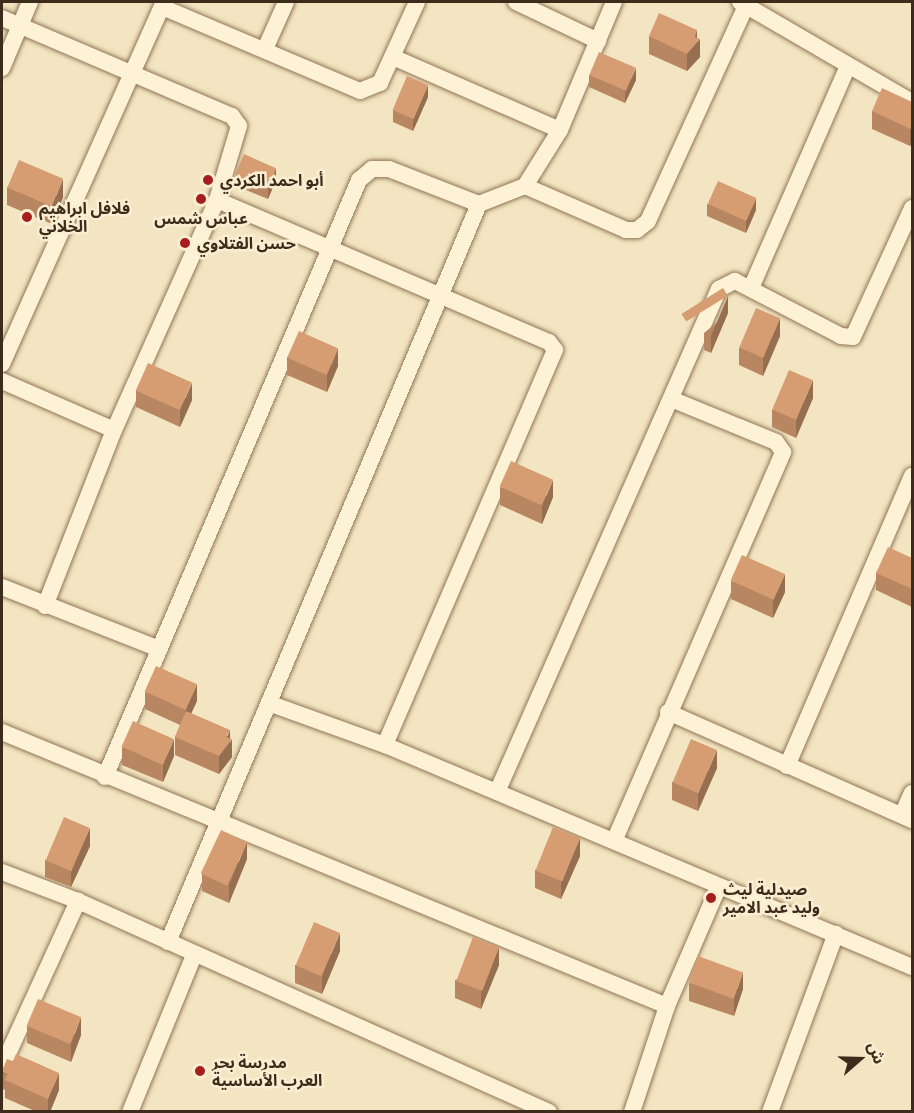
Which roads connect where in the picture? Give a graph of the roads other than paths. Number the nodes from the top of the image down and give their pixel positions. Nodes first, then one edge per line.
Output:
1 (30, 2) edge
2 (286, 2) edge
3 (417, 2) edge
4 (516, 2) edge
5 (614, 2) edge
6 (745, 3) edge
7 (163, 4) edge
8 (2, 18) edge
9 (20, 26) junction
10 (598, 41) junction
11 (265, 49) junction
12 (395, 58) junction
13 (849, 66) junction
14 (2, 68) edge
15 (134, 75) junction
16 (912, 102) edge
17 (560, 130) junction
18 (525, 186) junction
19 (217, 200) junction
20 (478, 204) junction
21 (912, 208) edge
22 (330, 249) junction
23 (751, 288) junction
24 (439, 297) junction
25 (2, 364) edge
26 (2, 381) edge
27 (671, 399) junction
28 (114, 430) junction
29 (912, 476) edge
30 (2, 587) edge
31 (45, 606) junction
32 (159, 650) junction
33 (271, 704) junction
34 (668, 712) junction
35 (2, 732) edge
36 (385, 745) junction
37 (787, 766) junction
38 (105, 777) junction
39 (497, 792) junction
40 (912, 793) edge
41 (907, 818) edge
42 (216, 819) junction
43 (615, 839) junction
44 (2, 872) edge
45 (718, 888) junction
46 (78, 901) junction
47 (836, 934) junction
48 (168, 942) junction
49 (194, 955) junction
50 (912, 967) edge
51 (667, 1006) junction
52 (2, 1067) edge
53 (130, 1112) edge
54 (549, 1112) edge
55 (632, 1112) edge
56 (770, 1112) edge

1 - 9 street
2 - 11 street
3 - 12 street
4 - 10 street
5 - 10 street
6 - 13 street
6 - 18 street
7 - 11 street
7 - 15 street
8 - 9 street
9 - 14 street
9 - 15 street
10 - 17 street
11 - 12 street
12 - 17 street
13 - 16 street
13 - 23 street
15 - 19 street
15 - 25 street
17 - 18 street
18 - 20 street
19 - 22 street
19 - 28 street
20 - 22 street
20 - 24 street
21 - 23 street
22 - 24 street
22 - 32 street
23 - 27 street
24 - 33 street
24 - 36 street
26 - 28 street
27 - 34 street
27 - 39 street
28 - 31 street
29 - 37 street
30 - 31 street
31 - 32 street
32 - 38 street
33 - 36 street
33 - 42 street
34 - 37 street
34 - 43 street
35 - 38 street
36 - 39 street
37 - 41 street
38 - 42 street
39 - 43 street
40 - 41 street
42 - 48 street
42 - 51 street
43 - 45 street
44 - 46 street
45 - 47 street
45 - 51 street
46 - 48 street
46 - 52 street
47 - 50 street
47 - 56 street
48 - 49 street
49 - 53 street
49 - 54 street
51 - 55 street

